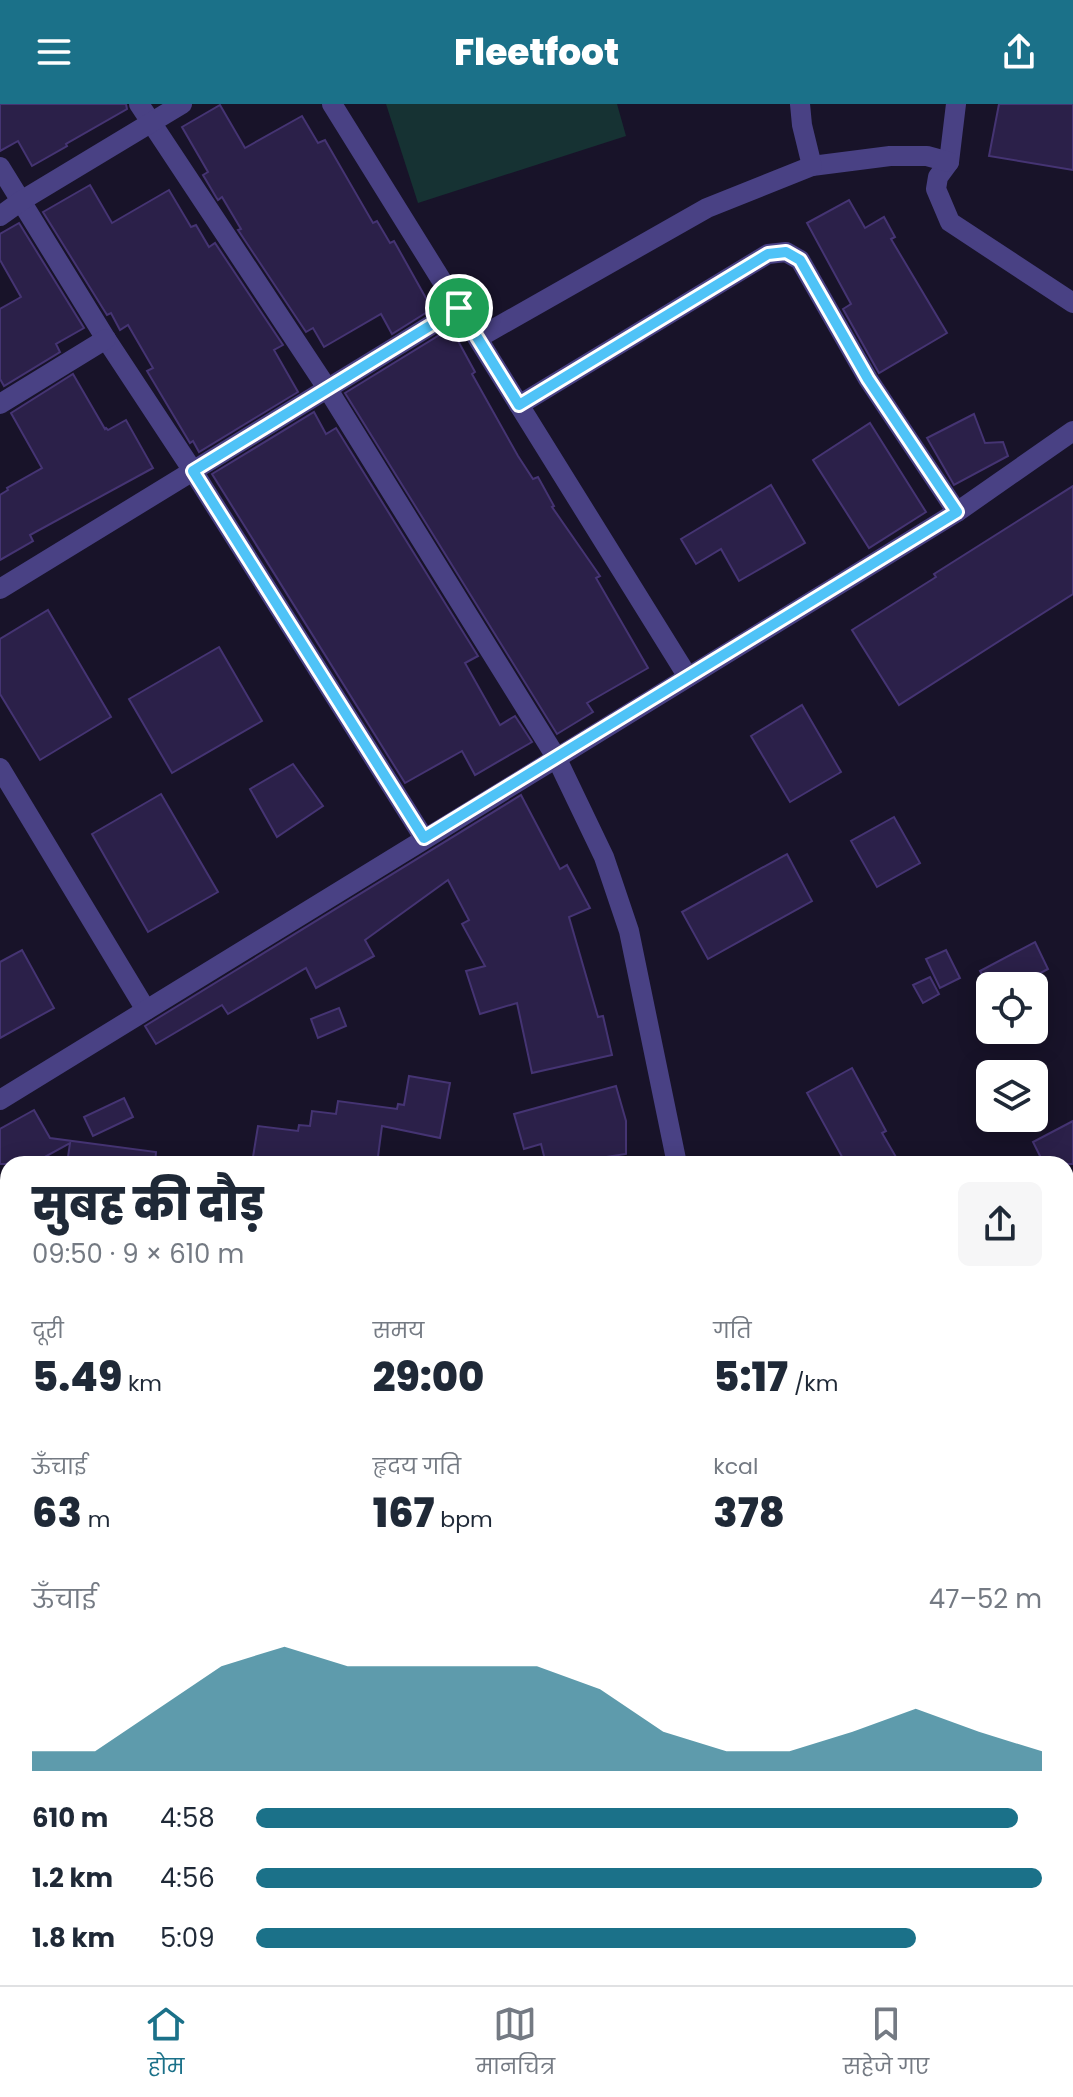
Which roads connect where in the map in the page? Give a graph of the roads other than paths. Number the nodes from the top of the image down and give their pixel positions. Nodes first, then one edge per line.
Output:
1 (139, 104) edge
2 (182, 104) edge
3 (332, 104) edge
4 (800, 104) edge
5 (956, 104) edge
6 (150, 122) junction
7 (949, 162) junction
8 (812, 166) junction
9 (0, 167) edge
10 (21, 201) junction
11 (0, 216) edge
12 (1073, 303) edge
13 (459, 308) junction
14 (478, 338) junction
15 (106, 339) junction
16 (327, 388) junction
17 (0, 404) edge
18 (519, 405) junction
19 (1073, 431) edge
20 (193, 471) junction
21 (957, 512) junction
22 (0, 589) edge
23 (688, 677) junction
24 (556, 757) junction
25 (0, 768) edge
26 (424, 838) junction
27 (146, 1010) junction
28 (0, 1100) edge
29 (675, 1156) edge

1 - 6 street
2 - 6 street
3 - 13 street
4 - 8 street
5 - 7 street
6 - 10 street
6 - 16 street
7 - 8 street
7 - 12 street
8 - 14 street
9 - 10 street
10 - 11 street
10 - 15 street
13 - 14 street
13 - 16 street
14 - 18 street
15 - 17 street
15 - 20 street
16 - 20 street
16 - 24 street
18 - 21 street
18 - 23 street
19 - 21 street
20 - 22 street
20 - 26 street
21 - 23 street
23 - 24 street
24 - 26 street
24 - 29 street
25 - 27 street
26 - 27 street
27 - 28 street

